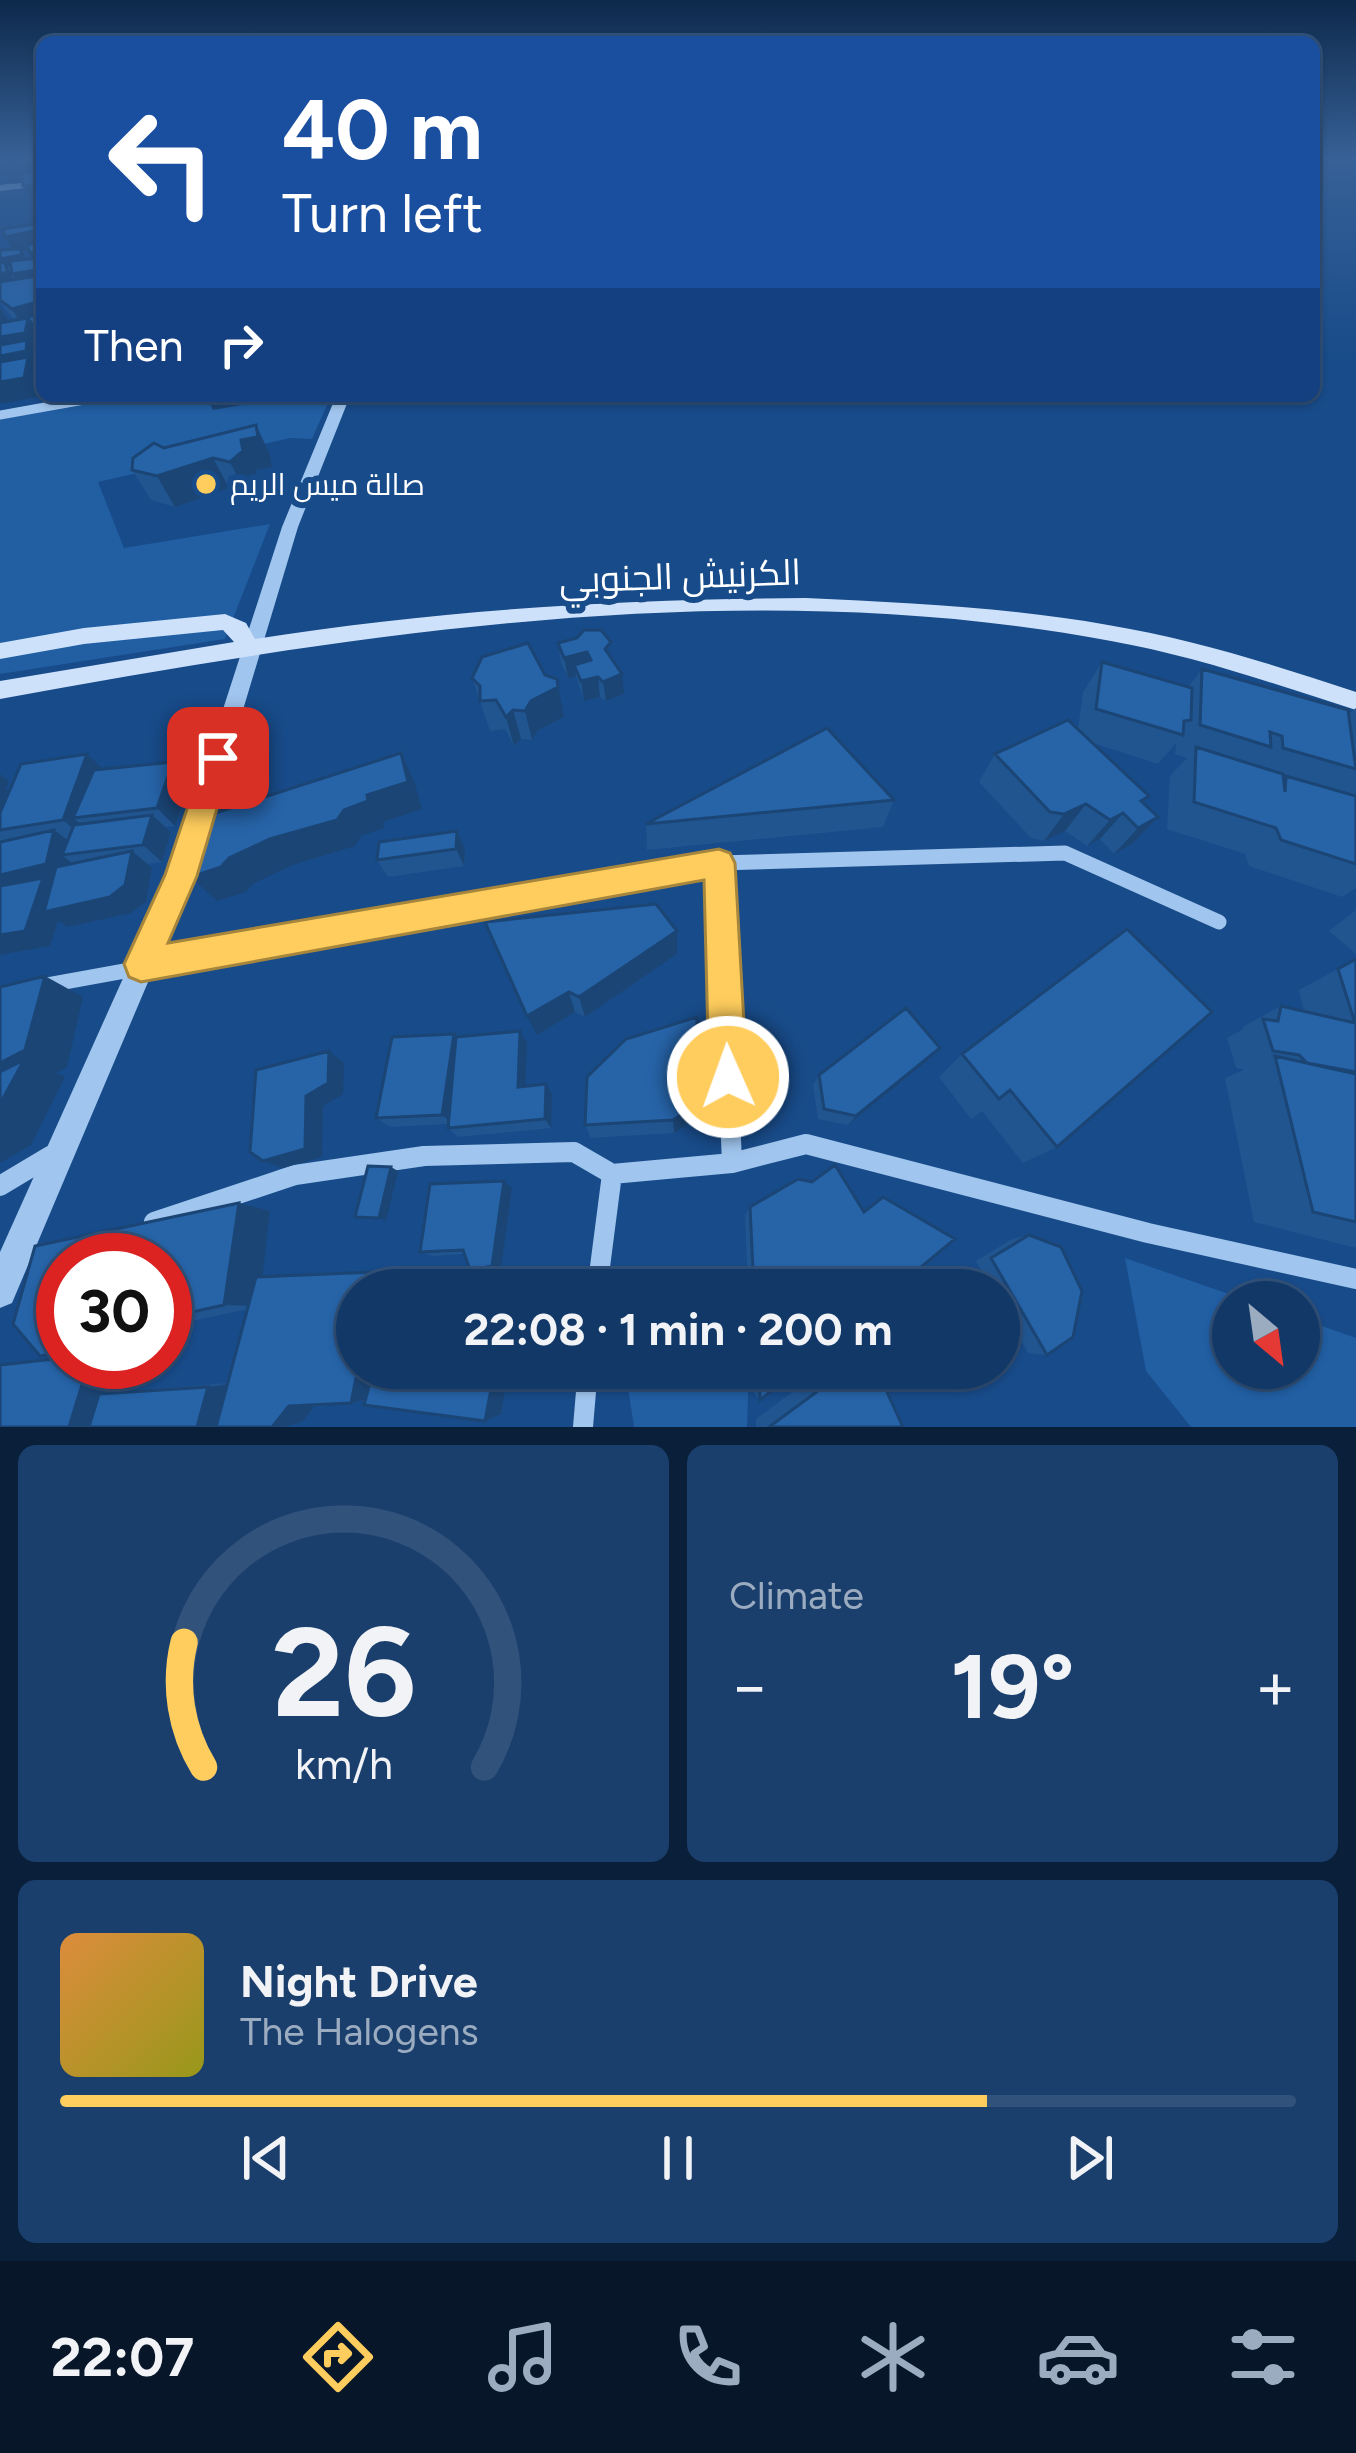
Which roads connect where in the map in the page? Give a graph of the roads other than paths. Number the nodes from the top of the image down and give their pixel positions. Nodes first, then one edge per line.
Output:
1 (45, 402) edge
2 (342, 402) edge
3 (0, 415) edge
4 (249, 650) junction
5 (0, 651) edge
6 (0, 690) edge
7 (1356, 701) edge
8 (719, 863) junction
9 (1219, 922) dead end
10 (141, 964) junction
11 (20, 991) edge
12 (61, 1150) junction
13 (732, 1163) junction
14 (612, 1174) junction
15 (0, 1186) edge
16 (126, 1232) edge
17 (600, 1269) edge
18 (13, 1273) edge
19 (1356, 1280) edge
20 (586, 1389) edge
21 (583, 1427) edge

1 - 3 street
2 - 4 street
4 - 5 main road
4 - 6 main road, الكرنيش الجنوبي
4 - 7 main road, الكرنيش الجنوبي
4 - 10 street
8 - 9 street
8 - 10 street
8 - 13 street
10 - 11 street
10 - 12 street
12 - 15 street
12 - 18 street
13 - 14 street
13 - 19 street
14 - 16 street
14 - 17 street
20 - 21 street

